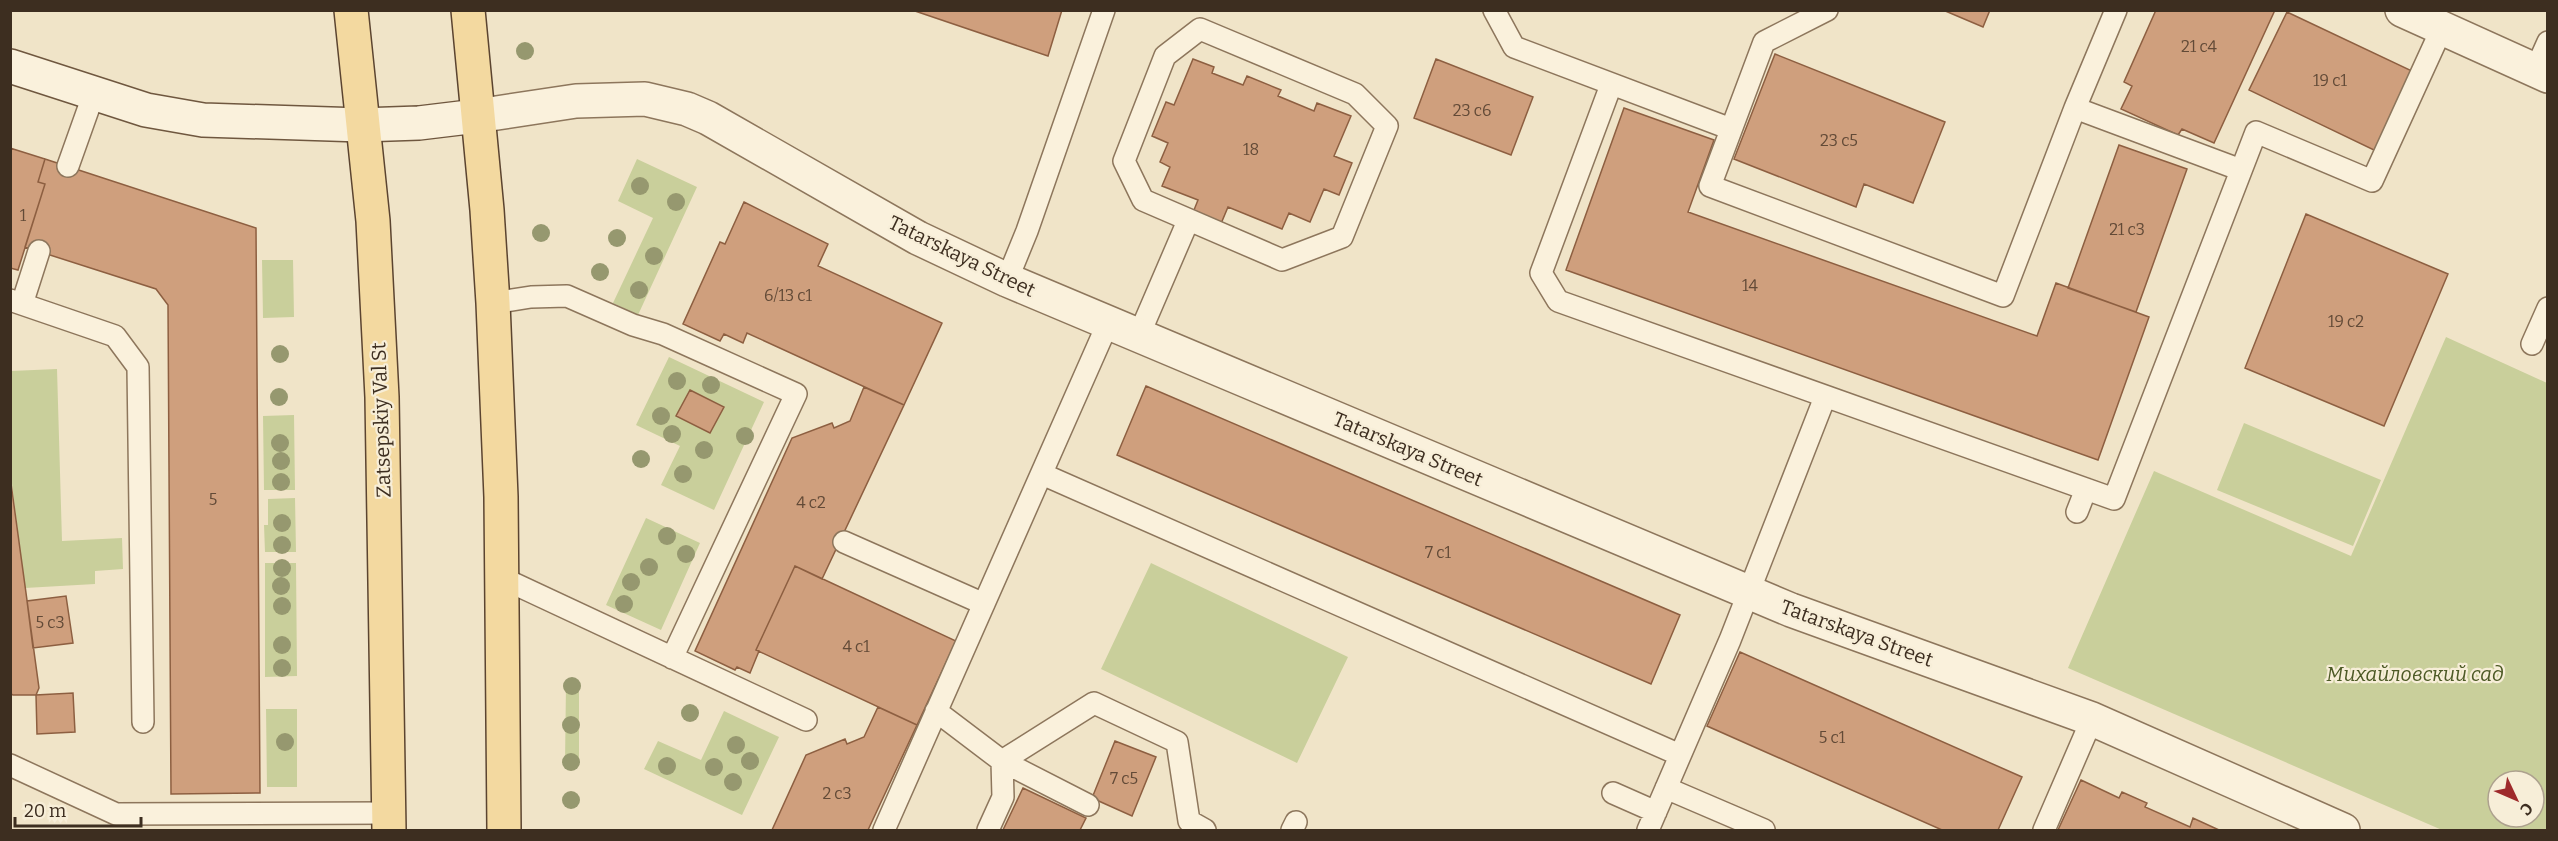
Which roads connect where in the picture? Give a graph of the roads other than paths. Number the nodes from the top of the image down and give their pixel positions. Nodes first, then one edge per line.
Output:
1 (351, 10) edge
2 (468, 10) edge
3 (1104, 10) edge
4 (1494, 10) edge
5 (1827, 10) edge
6 (2116, 10) edge
7 (2402, 10) edge
8 (2442, 28) junction
9 (2543, 63) edge
10 (10, 66) edge
11 (1611, 85) junction
12 (94, 93) junction
13 (2075, 108) junction
14 (477, 116) junction
15 (361, 125) junction
16 (1731, 129) junction
17 (68, 166) dead end
18 (2241, 170) junction
19 (1188, 221) junction
20 (39, 251) dead end
21 (1007, 280) junction
22 (16, 302) edge
23 (493, 303) junction
24 (2547, 308) edge
25 (1108, 323) junction
26 (1139, 335) junction
27 (2532, 344) dead end
28 (1825, 397) junction
29 (1042, 474) junction
30 (2086, 489) junction
31 (2077, 512) dead end
32 (844, 542) dead end
33 (502, 578) junction
34 (1750, 591) junction
35 (984, 604) junction
36 (672, 658) junction
37 (936, 711) junction
38 (2092, 719) junction
39 (806, 720) dead end
40 (143, 722) dead end
41 (1680, 755) junction
42 (1002, 761) junction
43 (10, 765) edge
44 (1666, 788) junction
45 (1613, 794) dead end
46 (1088, 805) dead end
47 (1652, 821) edge
48 (388, 822) edge
49 (504, 831) edge
50 (884, 831) edge
51 (988, 831) edge
52 (1204, 831) edge
53 (1764, 831) edge
54 (2044, 831) edge
55 (2343, 831) edge

1 - 15 main road, Zatsepskiy Val St
2 - 14 main road
3 - 21 lane
4 - 11 lane
5 - 16 lane
6 - 13 lane
7 - 8 street
8 - 9 street
8 - 18 lane
10 - 12 street, Tatarskaya Street
11 - 16 lane
11 - 28 lane
12 - 15 street, Tatarskaya Street
12 - 17 lane
13 - 16 lane
13 - 18 lane
14 - 15 street, Tatarskaya Street
14 - 21 street, Tatarskaya Street
14 - 23 main road
15 - 48 main road, Zatsepskiy Val St
18 - 30 lane
19 - 19 lane
19 - 26 lane
20 - 22 lane
21 - 25 street, Tatarskaya Street
22 - 40 lane
23 - 33 main road
23 - 36 lane
24 - 27 lane
25 - 26 street, Tatarskaya Street
25 - 29 lane
26 - 34 street, Tatarskaya Street
28 - 30 lane
28 - 34 lane
29 - 35 lane
29 - 41 lane
30 - 31 lane
32 - 35 lane
33 - 36 lane
33 - 49 main road
34 - 38 street, Tatarskaya Street
34 - 41 lane
35 - 37 lane
36 - 39 lane
37 - 42 lane
37 - 50 lane
38 - 54 lane
38 - 55 street, Tatarskaya Street
41 - 44 lane
42 - 46 lane
42 - 51 lane
42 - 52 lane
43 - 48 lane
44 - 47 lane
44 - 53 lane
45 - 47 lane

